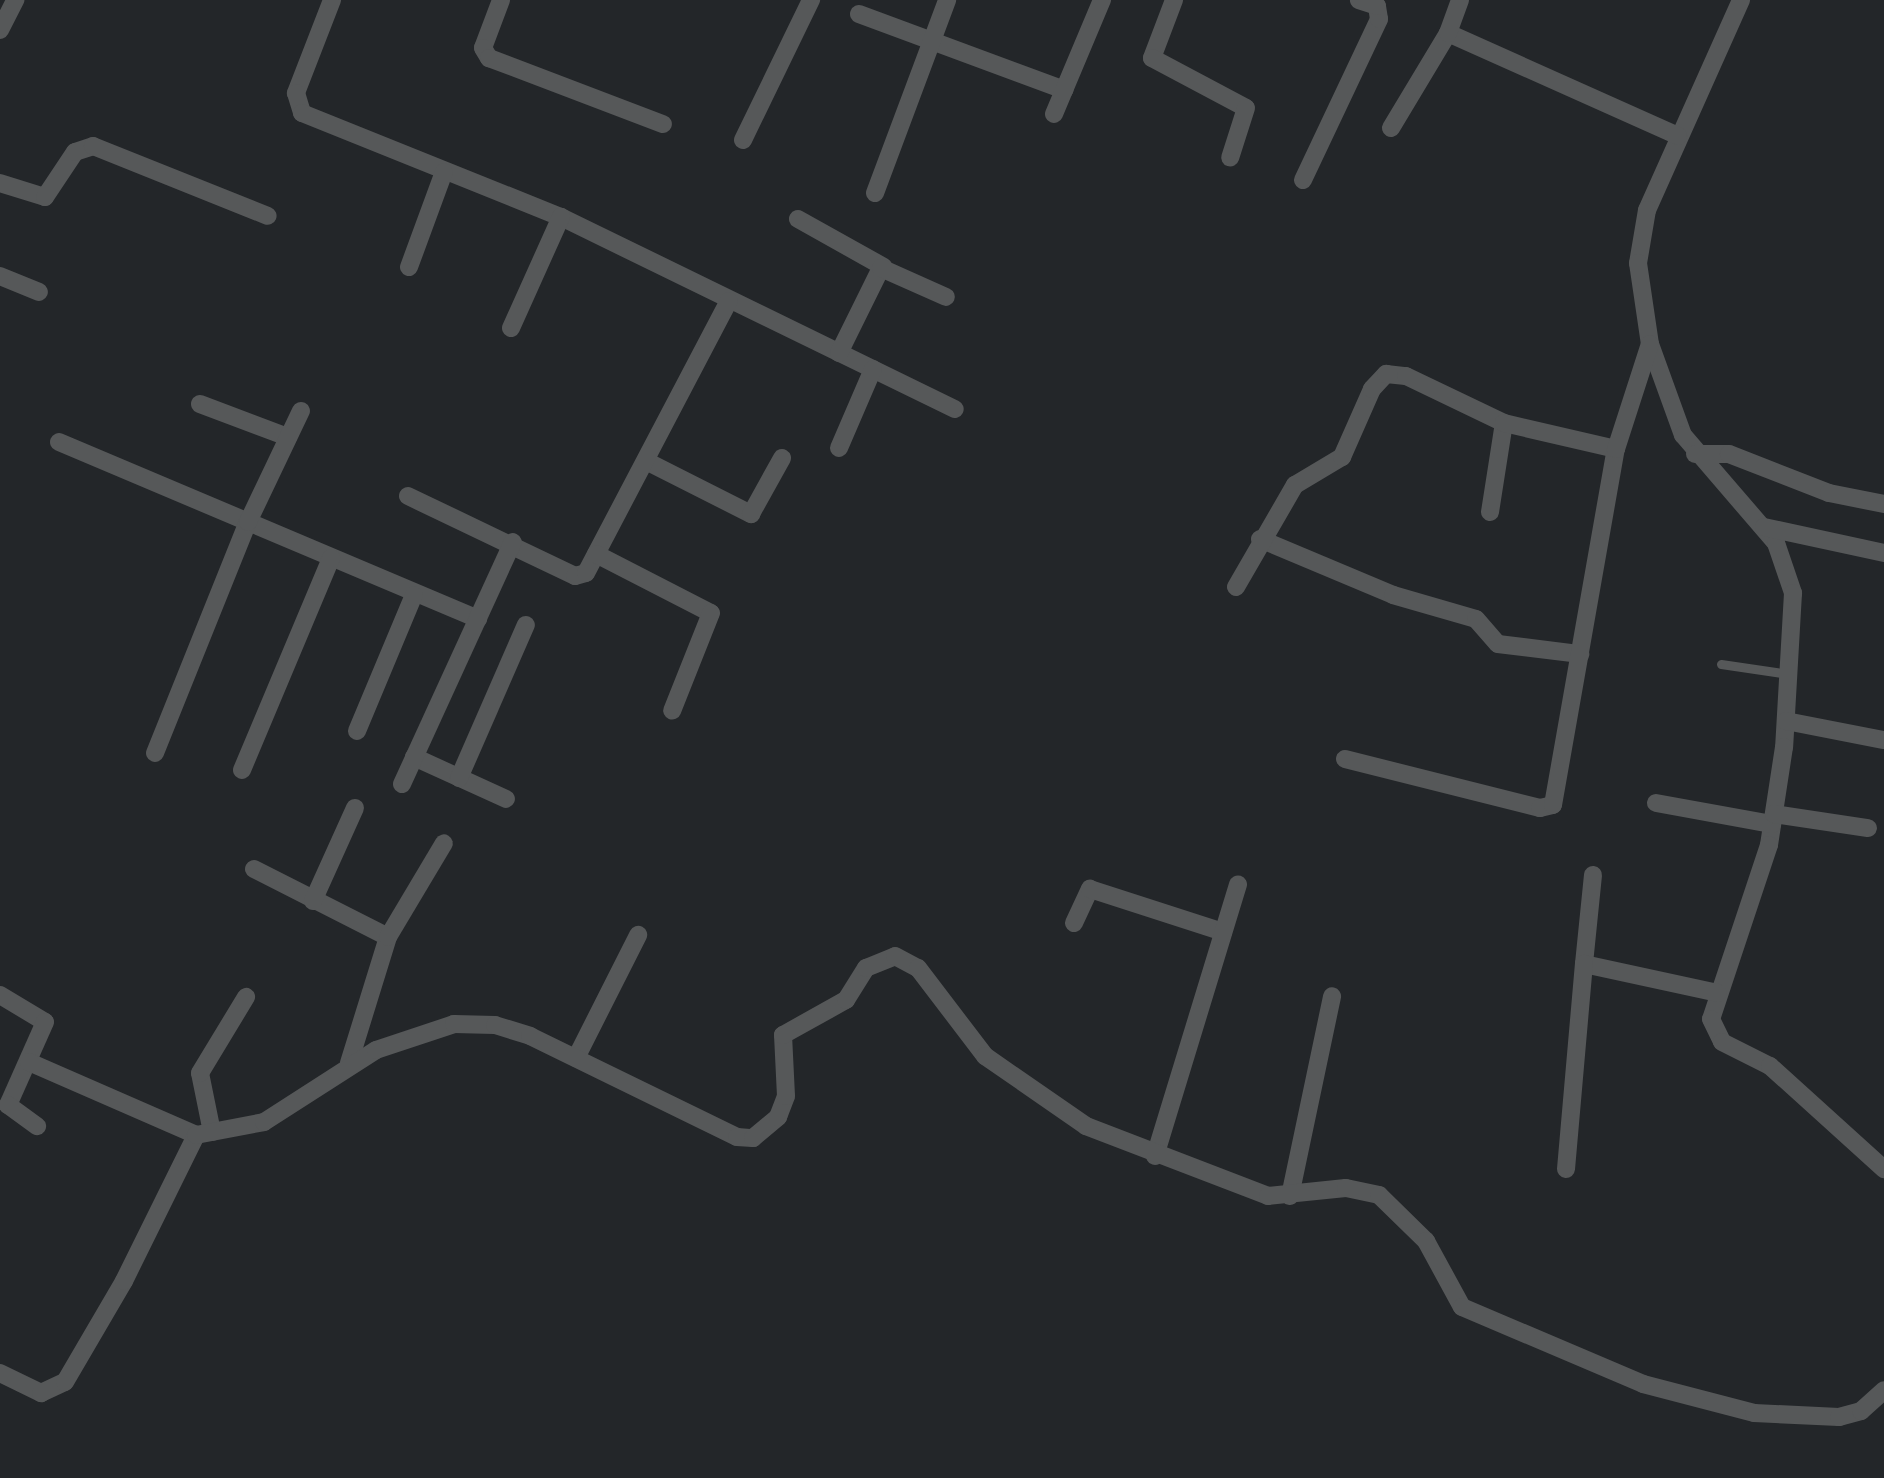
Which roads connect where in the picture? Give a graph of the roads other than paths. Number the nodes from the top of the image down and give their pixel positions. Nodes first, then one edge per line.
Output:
1 (15, 0) edge
2 (332, 0) edge
3 (501, 0) edge
4 (811, 0) edge
5 (947, 0) edge
6 (1102, 0) edge
7 (1174, 0) edge
8 (1359, 0) edge
9 (1460, 0) edge
10 (1741, 0) edge
11 (859, 14) dead end
12 (0, 30) edge
13 (1448, 33) junction
14 (932, 41) junction
15 (1064, 90) junction
16 (1054, 114) dead end
17 (663, 124) dead end
18 (1391, 128) dead end
19 (1678, 136) junction
20 (743, 140) dead end
21 (1230, 158) dead end
22 (444, 172) junction
23 (1303, 180) dead end
24 (0, 183) edge
25 (876, 193) dead end
26 (268, 216) dead end
27 (561, 217) junction
28 (797, 219) dead end
29 (409, 267) dead end
30 (884, 267) junction
31 (0, 276) edge
32 (39, 292) dead end
33 (946, 297) dead end
34 (729, 301) junction
35 (511, 328) dead end
36 (1650, 344) junction
37 (839, 353) junction
38 (873, 369) junction
39 (200, 404) dead end
40 (955, 409) dead end
41 (300, 411) dead end
42 (1504, 423) junction
43 (288, 437) junction
44 (59, 442) dead end
45 (839, 447) dead end
46 (1616, 449) junction
47 (1695, 454) junction
48 (782, 458) dead end
49 (646, 461) junction
50 (408, 496) dead end
51 (1884, 504) edge
52 (1490, 512) dead end
53 (248, 522) junction
54 (1764, 527) junction
55 (1260, 539) junction
56 (513, 542) junction
57 (1884, 553) edge
58 (596, 554) junction
59 (331, 558) junction
60 (1236, 587) dead end
61 (414, 595) junction
62 (478, 619) junction
63 (526, 625) dead end
64 (1580, 654) junction
65 (1721, 664) dead end
66 (1789, 674) junction
67 (672, 711) dead end
68 (1786, 721) junction
69 (357, 731) dead end
70 (1884, 740) edge
71 (155, 753) dead end
72 (414, 757) junction
73 (1345, 760) dead end
74 (242, 770) dead end
75 (459, 778) junction
76 (402, 784) dead end
77 (506, 799) dead end
78 (1656, 803) dead end
79 (355, 808) dead end
80 (1773, 819) junction
81 (1868, 828) dead end
82 (444, 843) dead end
83 (254, 869) dead end
84 (1593, 875) dead end
85 (1238, 884) dead end
86 (313, 901) junction
87 (1074, 923) dead end
88 (1223, 932) junction
89 (639, 935) dead end
90 (388, 937) junction
91 (1584, 964) junction
92 (1718, 993) junction
93 (0, 995) edge
94 (1332, 996) dead end
95 (246, 998) dead end
96 (576, 1058) junction
97 (29, 1062) junction
98 (349, 1063) junction
99 (37, 1126) dead end
100 (204, 1134) junction
101 (1155, 1156) junction
102 (1884, 1169) edge
103 (1566, 1170) dead end
104 (1290, 1196) junction
105 (0, 1373) edge
106 (1884, 1390) edge

1 - 12 street
2 - 22 street
3 - 17 street
4 - 20 street
5 - 14 street
6 - 15 street
7 - 21 street
8 - 23 street
9 - 13 street
10 - 19 street
11 - 14 street
13 - 18 street
13 - 19 street
14 - 15 street
14 - 25 street
15 - 16 street
19 - 36 street
22 - 27 street
22 - 29 street
24 - 26 street
27 - 34 street
27 - 35 street
28 - 30 street
30 - 33 street
30 - 37 street
31 - 32 street
34 - 37 street
34 - 49 street
36 - 46 street
36 - 47 street
37 - 38 street
38 - 40 street
38 - 45 street
39 - 43 street
41 - 43 street
42 - 46 street
42 - 52 street
42 - 55 street
43 - 53 street
44 - 53 street
46 - 64 street
47 - 51 street
47 - 54 street
48 - 49 street
49 - 58 street
50 - 56 street
53 - 59 street
53 - 71 street
54 - 57 street
54 - 66 street
55 - 60 street
55 - 64 street
56 - 58 street
56 - 62 street
58 - 67 street
59 - 61 street
59 - 74 street
61 - 62 street
61 - 69 street
62 - 72 street
63 - 75 street
64 - 73 street
65 - 66 lane
66 - 68 street
68 - 70 street
68 - 80 street
72 - 75 street
72 - 76 street
75 - 77 street
78 - 80 street
79 - 86 street
80 - 81 street
80 - 92 street
82 - 90 street
83 - 86 street
84 - 91 street
85 - 88 street
86 - 90 street
87 - 88 street
88 - 101 street
89 - 96 street
90 - 98 street
91 - 92 street
91 - 103 street
92 - 102 street
93 - 97 street
94 - 104 street
95 - 100 street
96 - 98 street
96 - 101 street
97 - 99 street
97 - 100 street
98 - 100 street
100 - 105 street
101 - 104 street
104 - 106 street

